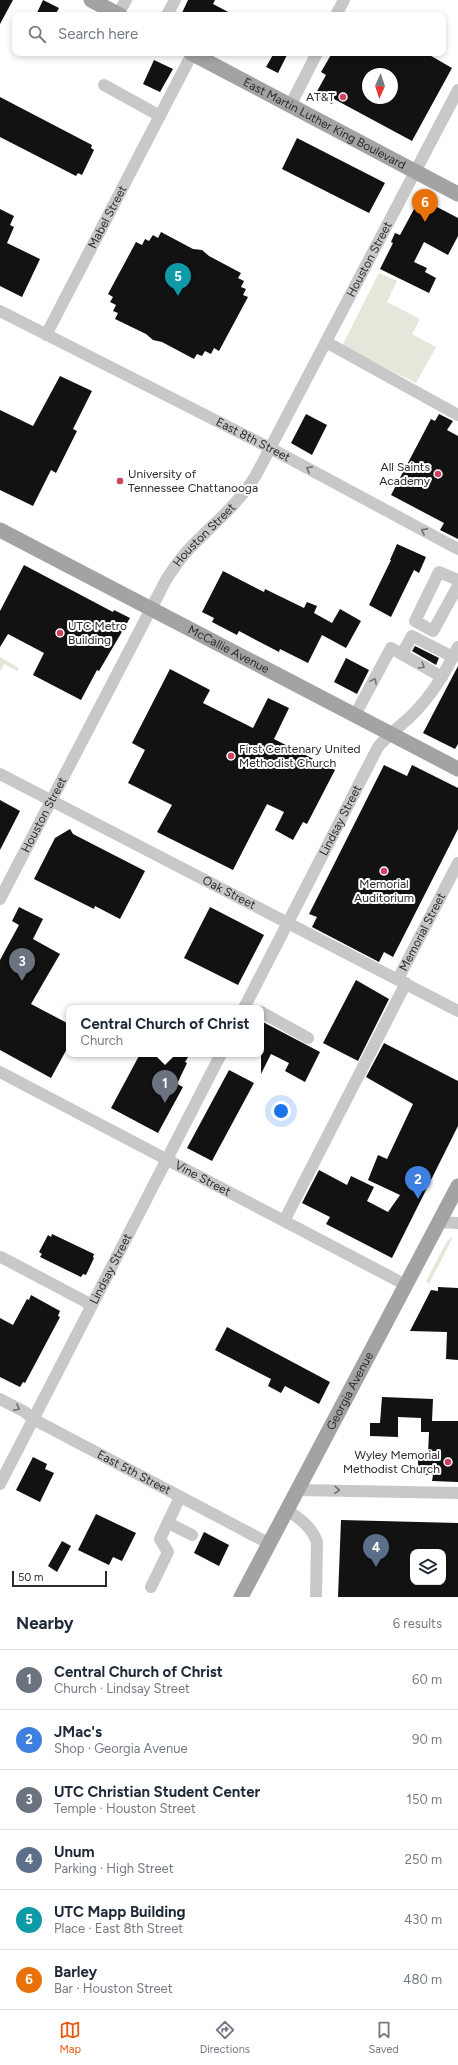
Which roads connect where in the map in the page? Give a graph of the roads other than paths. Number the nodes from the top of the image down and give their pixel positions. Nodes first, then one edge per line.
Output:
1 (91, 0) edge
2 (126, 0) edge
3 (174, 0) edge
4 (344, 0) edge
5 (113, 12) edge
6 (120, 12) edge
7 (168, 12) edge
8 (338, 12) edge
9 (190, 56) edge
10 (197, 56) edge
11 (315, 56) edge
12 (104, 85) dead end
13 (458, 90) edge
14 (290, 106) junction
15 (160, 116) junction
16 (415, 172) junction
17 (458, 194) edge
18 (0, 312) edge
19 (46, 335) junction
20 (326, 342) junction
21 (458, 414) edge
22 (270, 448) junction
23 (0, 530) edge
24 (458, 549) edge
25 (152, 609) junction
26 (455, 652) edge
27 (402, 654) junction
28 (442, 677) junction
29 (355, 715) junction
30 (390, 733) junction
31 (458, 769) edge
32 (0, 774) edge
33 (51, 802) junction
34 (458, 863) edge
35 (0, 899) edge
36 (288, 923) junction
37 (402, 981) junction
38 (249, 1005) edge
39 (458, 1011) edge
40 (264, 1014) edge
41 (308, 1038) dead end
42 (219, 1057) edge
43 (0, 1072) edge
44 (167, 1159) junction
45 (458, 1186) edge
46 (284, 1221) junction
47 (439, 1222) junction
48 (458, 1223) edge
49 (1, 1257) dead end
50 (406, 1285) junction
51 (92, 1304) junction
52 (0, 1399) edge
53 (33, 1419) junction
54 (0, 1484) edge
55 (298, 1490) junction
56 (458, 1493) edge
57 (180, 1497) junction
58 (287, 1510) junction
59 (168, 1523) junction
60 (192, 1536) dead end
61 (270, 1544) junction
62 (151, 1587) dead end
63 (241, 1597) edge
64 (316, 1597) edge

1 - 5 main road
2 - 6 street
3 - 7 street
4 - 8 street
9 - 15 street, Mabel Street
10 - 14 main road, East Martin Luther King Boulevard
11 - 14 street
12 - 15 street
13 - 16 street, Houston Street
14 - 16 main road, East Martin Luther King Boulevard
15 - 19 street, Mabel Street
16 - 17 main road, East Martin Luther King Boulevard
16 - 20 street, Houston Street
18 - 19 street
19 - 22 street, East 8th Street
20 - 21 street
20 - 22 street, Houston Street
24 -> 22 street, East 8th Street
22 - 25 street, Houston Street
23 - 25 main road, McCallie Avenue
25 - 29 main road, McCallie Avenue
25 - 33 street, Houston Street
26 - 27 street
26 - 28 street, Lindsay Street
27 -> 28 street
29 -> 27 street
28 - 30 street, Lindsay Street
29 - 30 main road, McCallie Avenue
30 - 31 main road, McCallie Avenue
30 - 36 street, Lindsay Street
32 - 33 street, Oak Street
33 - 35 street, Houston Street
33 - 36 street, Oak Street
34 - 37 street, Memorial Street
36 - 37 street, Oak Street
36 - 38 street, Lindsay Street
37 - 39 street, Oak Street
37 - 46 street, Memorial Street
40 - 41 street
42 - 44 street, Lindsay Street
43 - 44 street, Vine Street
44 - 46 street, Vine Street
44 - 51 street, Lindsay Street
45 - 47 main road, Georgia Avenue
46 - 50 street, Vine Street
47 - 48 street
47 - 50 main road, Georgia Avenue
49 - 51 street
50 - 55 main road, Georgia Avenue
51 - 53 street, Lindsay Street
52 -> 53 street, East 5th Street
53 - 54 street, Lindsay Street
53 - 57 street, East 5th Street
55 -> 56 street
55 - 58 main road, Georgia Avenue
57 - 59 street
57 - 61 street, East 5th Street
58 - 61 main road, Georgia Avenue
58 - 64 street
59 - 60 street
59 - 62 street
61 - 63 main road, Georgia Avenue

